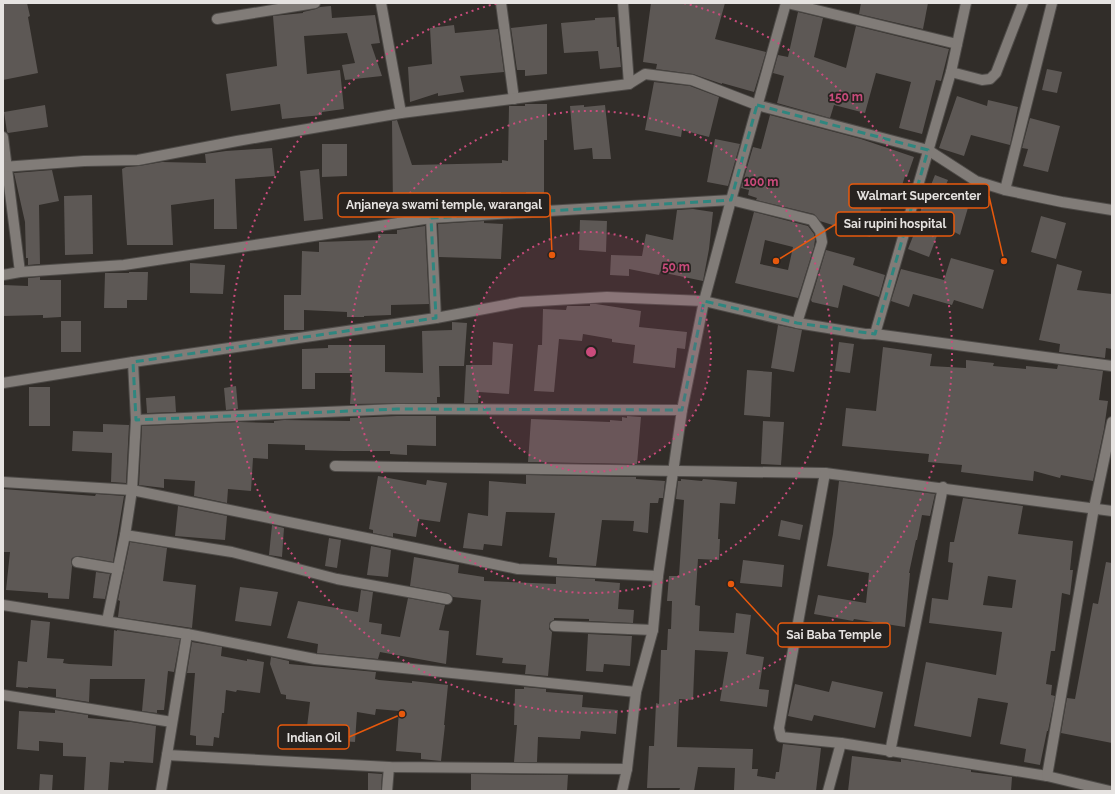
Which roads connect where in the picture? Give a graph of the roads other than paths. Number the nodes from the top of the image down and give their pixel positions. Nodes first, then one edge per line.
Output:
1 (316, 3) edge
2 (381, 3) edge
3 (501, 3) edge
4 (623, 3) edge
5 (787, 3) edge
6 (966, 3) edge
7 (1023, 3) edge
8 (1052, 3) edge
9 (217, 18) dead end
10 (957, 44) junction
11 (951, 72) junction
12 (629, 84) junction
13 (514, 99) junction
14 (757, 105) junction
15 (401, 113) junction
16 (3, 137) edge
17 (928, 150) junction
18 (5, 166) edge
19 (1005, 190) junction
20 (731, 200) junction
21 (1112, 210) edge
22 (431, 218) junction
23 (20, 272) junction
24 (3, 275) edge
25 (704, 301) junction
26 (436, 318) junction
27 (797, 323) junction
28 (875, 334) junction
29 (133, 362) junction
30 (1112, 366) edge
31 (3, 383) edge
32 (682, 410) junction
33 (136, 420) junction
34 (1112, 422) edge
35 (335, 466) dead end
36 (673, 471) junction
37 (825, 473) junction
38 (3, 482) edge
39 (943, 487) junction
40 (132, 490) junction
41 (1094, 508) junction
42 (1112, 511) edge
43 (125, 535) junction
44 (77, 562) dead end
45 (118, 569) junction
46 (658, 576) junction
47 (446, 598) dead end
48 (3, 605) edge
49 (107, 621) junction
50 (555, 626) dead end
51 (653, 630) junction
52 (187, 634) junction
53 (636, 692) junction
54 (3, 695) edge
55 (172, 722) junction
56 (840, 743) junction
57 (890, 752) junction
58 (167, 755) junction
59 (389, 767) junction
60 (627, 769) junction
61 (1048, 776) junction
62 (161, 791) edge
63 (387, 791) edge
64 (622, 791) edge
65 (828, 791) edge
66 (1110, 791) edge

1 - 9 street
2 - 15 street
3 - 13 street
4 - 12 street
5 - 10 street
5 - 14 street
6 - 10 street
7 - 11 street
8 - 19 street
10 - 11 street
11 - 17 street
12 - 13 street
12 - 14 street
13 - 15 street
14 - 17 street
14 - 20 street
15 - 18 street
16 - 18 street
17 - 19 street
17 - 28 street
18 - 23 street
19 - 21 street
20 - 22 street
20 - 25 street
20 - 27 street
22 - 23 street
22 - 26 street
23 - 24 street
25 - 26 street
25 - 27 street
25 - 32 street
26 - 29 street
27 - 28 street
28 - 30 street
29 - 31 street
29 - 33 street
32 - 33 street
32 - 36 street
33 - 40 street
34 - 41 street
35 - 36 street
36 - 37 street
36 - 46 street
37 - 39 street
37 - 56 street
38 - 40 street
39 - 41 street
39 - 57 street
40 - 43 street
40 - 46 street
41 - 42 street
41 - 61 street
43 - 45 street
43 - 47 street
44 - 45 street
45 - 49 street
46 - 51 street
48 - 49 street
49 - 52 street
50 - 51 street
51 - 53 street
52 - 53 street
52 - 55 street
53 - 60 street
54 - 55 street
55 - 58 street
56 - 57 street
56 - 65 street
57 - 61 street
58 - 59 street
58 - 62 street
59 - 60 street
59 - 63 street
60 - 64 street
61 - 66 street

